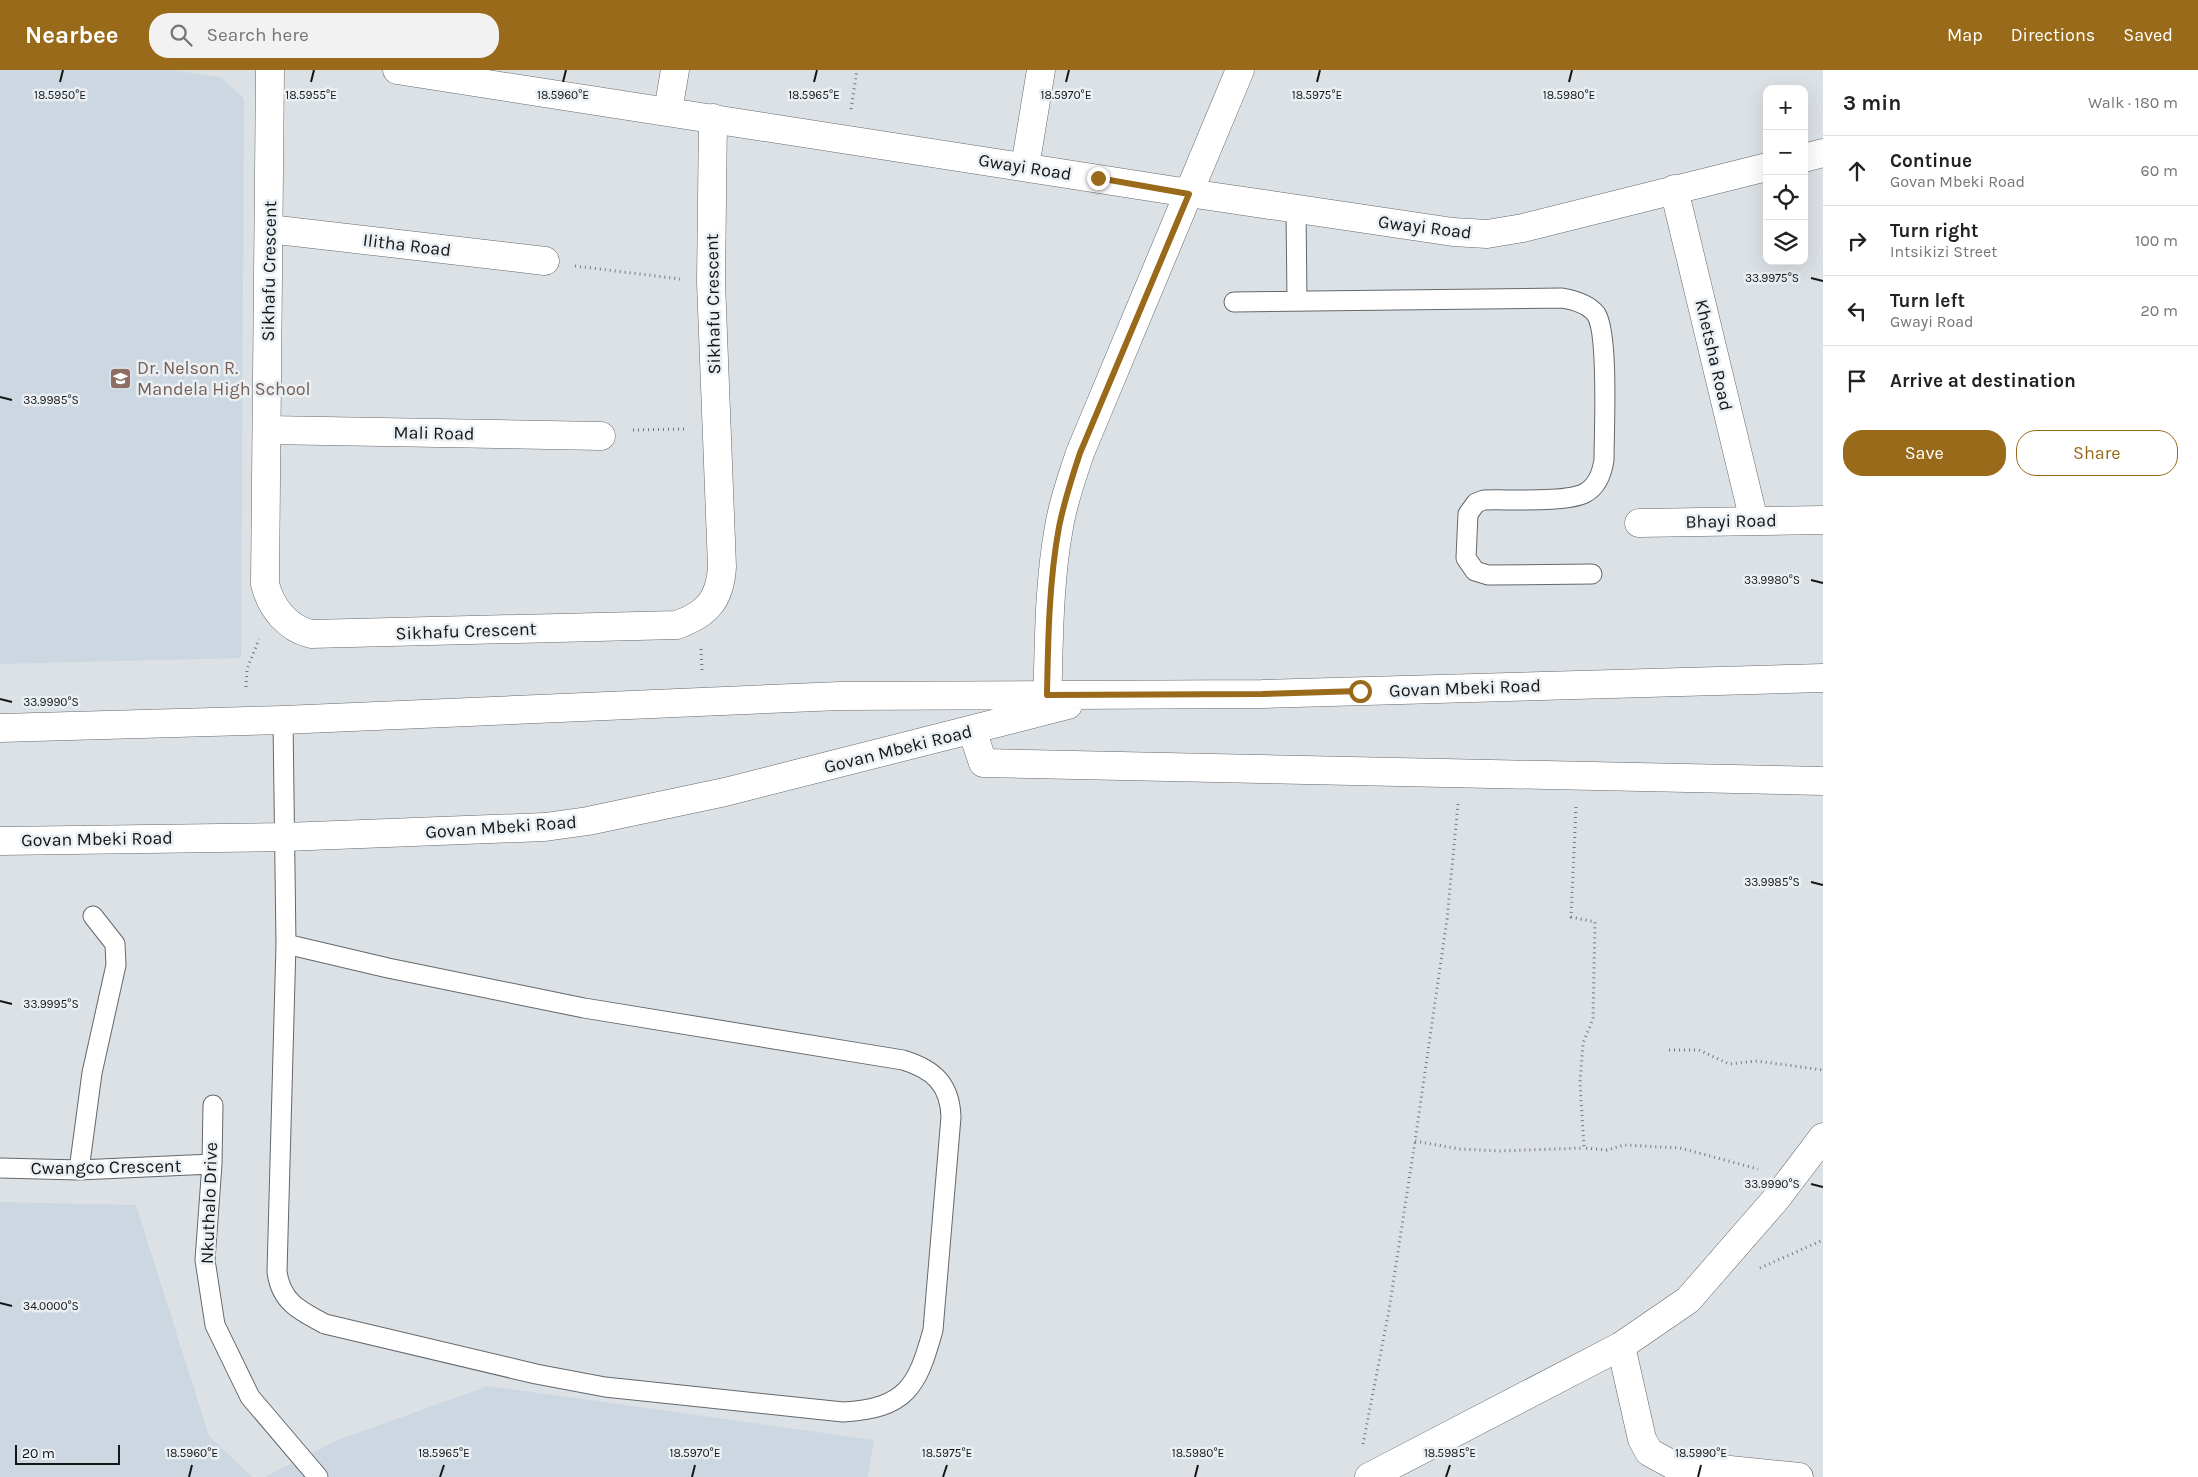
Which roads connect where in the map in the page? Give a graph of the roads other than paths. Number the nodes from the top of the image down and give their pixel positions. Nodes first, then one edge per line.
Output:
1 (270, 70) edge
2 (397, 70) edge
3 (675, 70) edge
4 (1041, 70) edge
5 (1240, 70) edge
6 (668, 112) junction
7 (713, 118) junction
8 (1823, 153) edge
9 (1808, 157) edge
10 (1025, 167) junction
11 (1763, 168) edge
12 (1674, 189) junction
13 (1189, 194) junction
14 (1296, 209) junction
15 (269, 229) junction
16 (545, 261) road end
17 (1297, 301) junction
18 (1234, 302) dead end
19 (267, 430) junction
20 (601, 436) road end
21 (1823, 520) edge
22 (1754, 521) junction
23 (1639, 522) dead end
24 (1592, 574) dead end
25 (1823, 678) edge
26 (1047, 703) junction
27 (283, 720) junction
28 (0, 728) edge
29 (972, 730) junction
30 (1823, 781) edge
31 (286, 837) junction
32 (0, 841) edge
33 (93, 916) dead end
34 (286, 944) junction
35 (212, 1105) dead end
36 (1823, 1137) edge
37 (212, 1164) junction
38 (0, 1168) edge
39 (79, 1170) junction
40 (1621, 1346) junction
41 (318, 1477) edge
42 (1369, 1477) edge
43 (1799, 1477) edge

1 - 15 street, Sikhafu Crescent
2 - 6 street, Gwayi Road
3 - 6 street
4 - 10 street
5 - 13 street
6 - 7 street, Gwayi Road
7 - 10 street, Gwayi Road
7 - 19 street, Sikhafu Crescent
8 - 9 street
10 - 13 street, Gwayi Road
11 - 12 street, Gwayi Road
12 - 14 street, Gwayi Road
12 - 22 street, Khetsha Road
13 - 14 street, Gwayi Road
13 - 26 street
14 - 17 lane
15 - 16 street, Ilitha Road
15 - 19 street, Sikhafu Crescent
17 - 18 lane
17 - 24 lane
19 - 20 street, Mali Road
21 - 22 street, Bhayi Road
22 - 23 street, Bhayi Road
25 - 26 street, Govan Mbeki Road
26 - 27 street, Govan Mbeki Road
26 - 29 street, Govan Mbeki Road
27 - 28 street, Govan Mbeki Road
27 - 31 lane
29 - 30 street
29 - 31 street, Govan Mbeki Road
31 - 32 street, Govan Mbeki Road
31 - 34 lane
33 - 39 lane
34 - 34 lane
35 - 37 lane, Nkuthalo Drive
36 - 40 street
37 - 39 lane, Cwangco Crescent
37 - 41 lane, Nkuthalo Drive
38 - 39 lane, Cwangco Crescent
40 - 42 street
40 - 43 street

